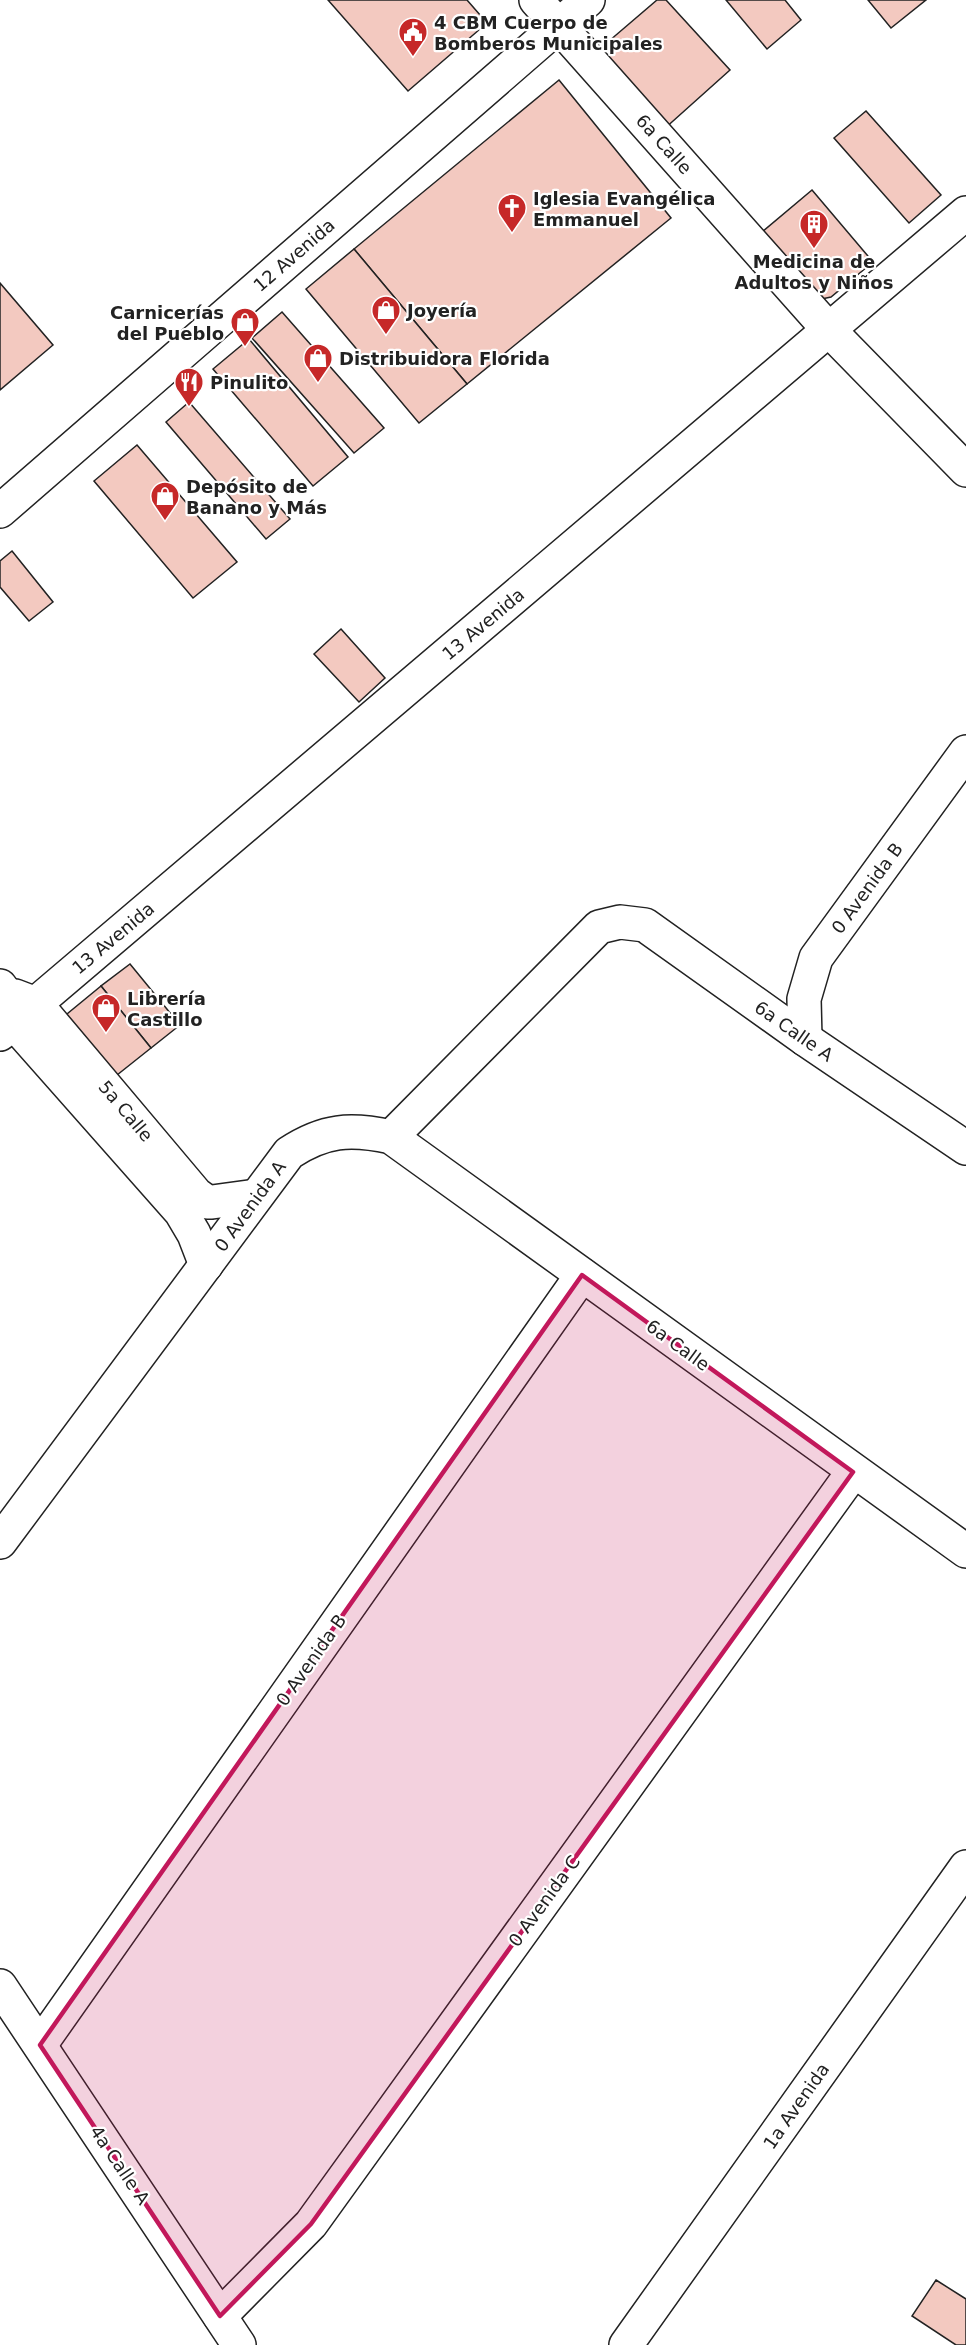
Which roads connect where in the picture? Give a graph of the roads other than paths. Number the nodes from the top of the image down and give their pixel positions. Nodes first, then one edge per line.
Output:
1 (536, 0) edge
2 (588, 0) edge
3 (558, 26) junction
4 (966, 213) edge
5 (829, 330) junction
6 (966, 470) edge
7 (0, 511) edge
8 (966, 752) edge
9 (11, 1008) edge
10 (805, 1039) junction
11 (391, 1137) junction
12 (966, 1148) edge
13 (256, 1196) junction
14 (206, 1265) junction
15 (582, 1275) junction
16 (854, 1472) junction
17 (0, 1542) edge
18 (966, 1551) edge
19 (966, 1867) edge
20 (0, 1986) edge
21 (40, 2045) junction
22 (220, 2316) junction
23 (239, 2345) edge
24 (626, 2345) edge

1 - 3 street, 6a Calle
2 - 3 street, 12 Avenida
3 - 5 street, 6a Calle
3 - 7 street, 12 Avenida
4 - 5 street, 13 Avenida
5 - 6 street, 6a Calle
5 - 9 street, 13 Avenida
8 - 10 street, 0 Avenida B
9 - 13 street, 5a Calle
9 - 14 street, 5a Calle
10 - 11 street, 6a Calle A
10 - 12 street, 6a Calle A
11 - 13 street, 0 Avenida A
11 - 15 street, 6a Calle
13 - 14 street, 0 Avenida A
14 - 17 street, 0 Avenida A
15 - 16 street, 6a Calle
15 - 21 street, 0 Avenida B
16 - 18 street, 6a Calle
16 - 22 street, 0 Avenida C
19 - 24 street, 1a Avenida
20 - 21 street, 4a Calle A
21 - 22 street, 4a Calle A
22 - 23 street, 4a Calle A

